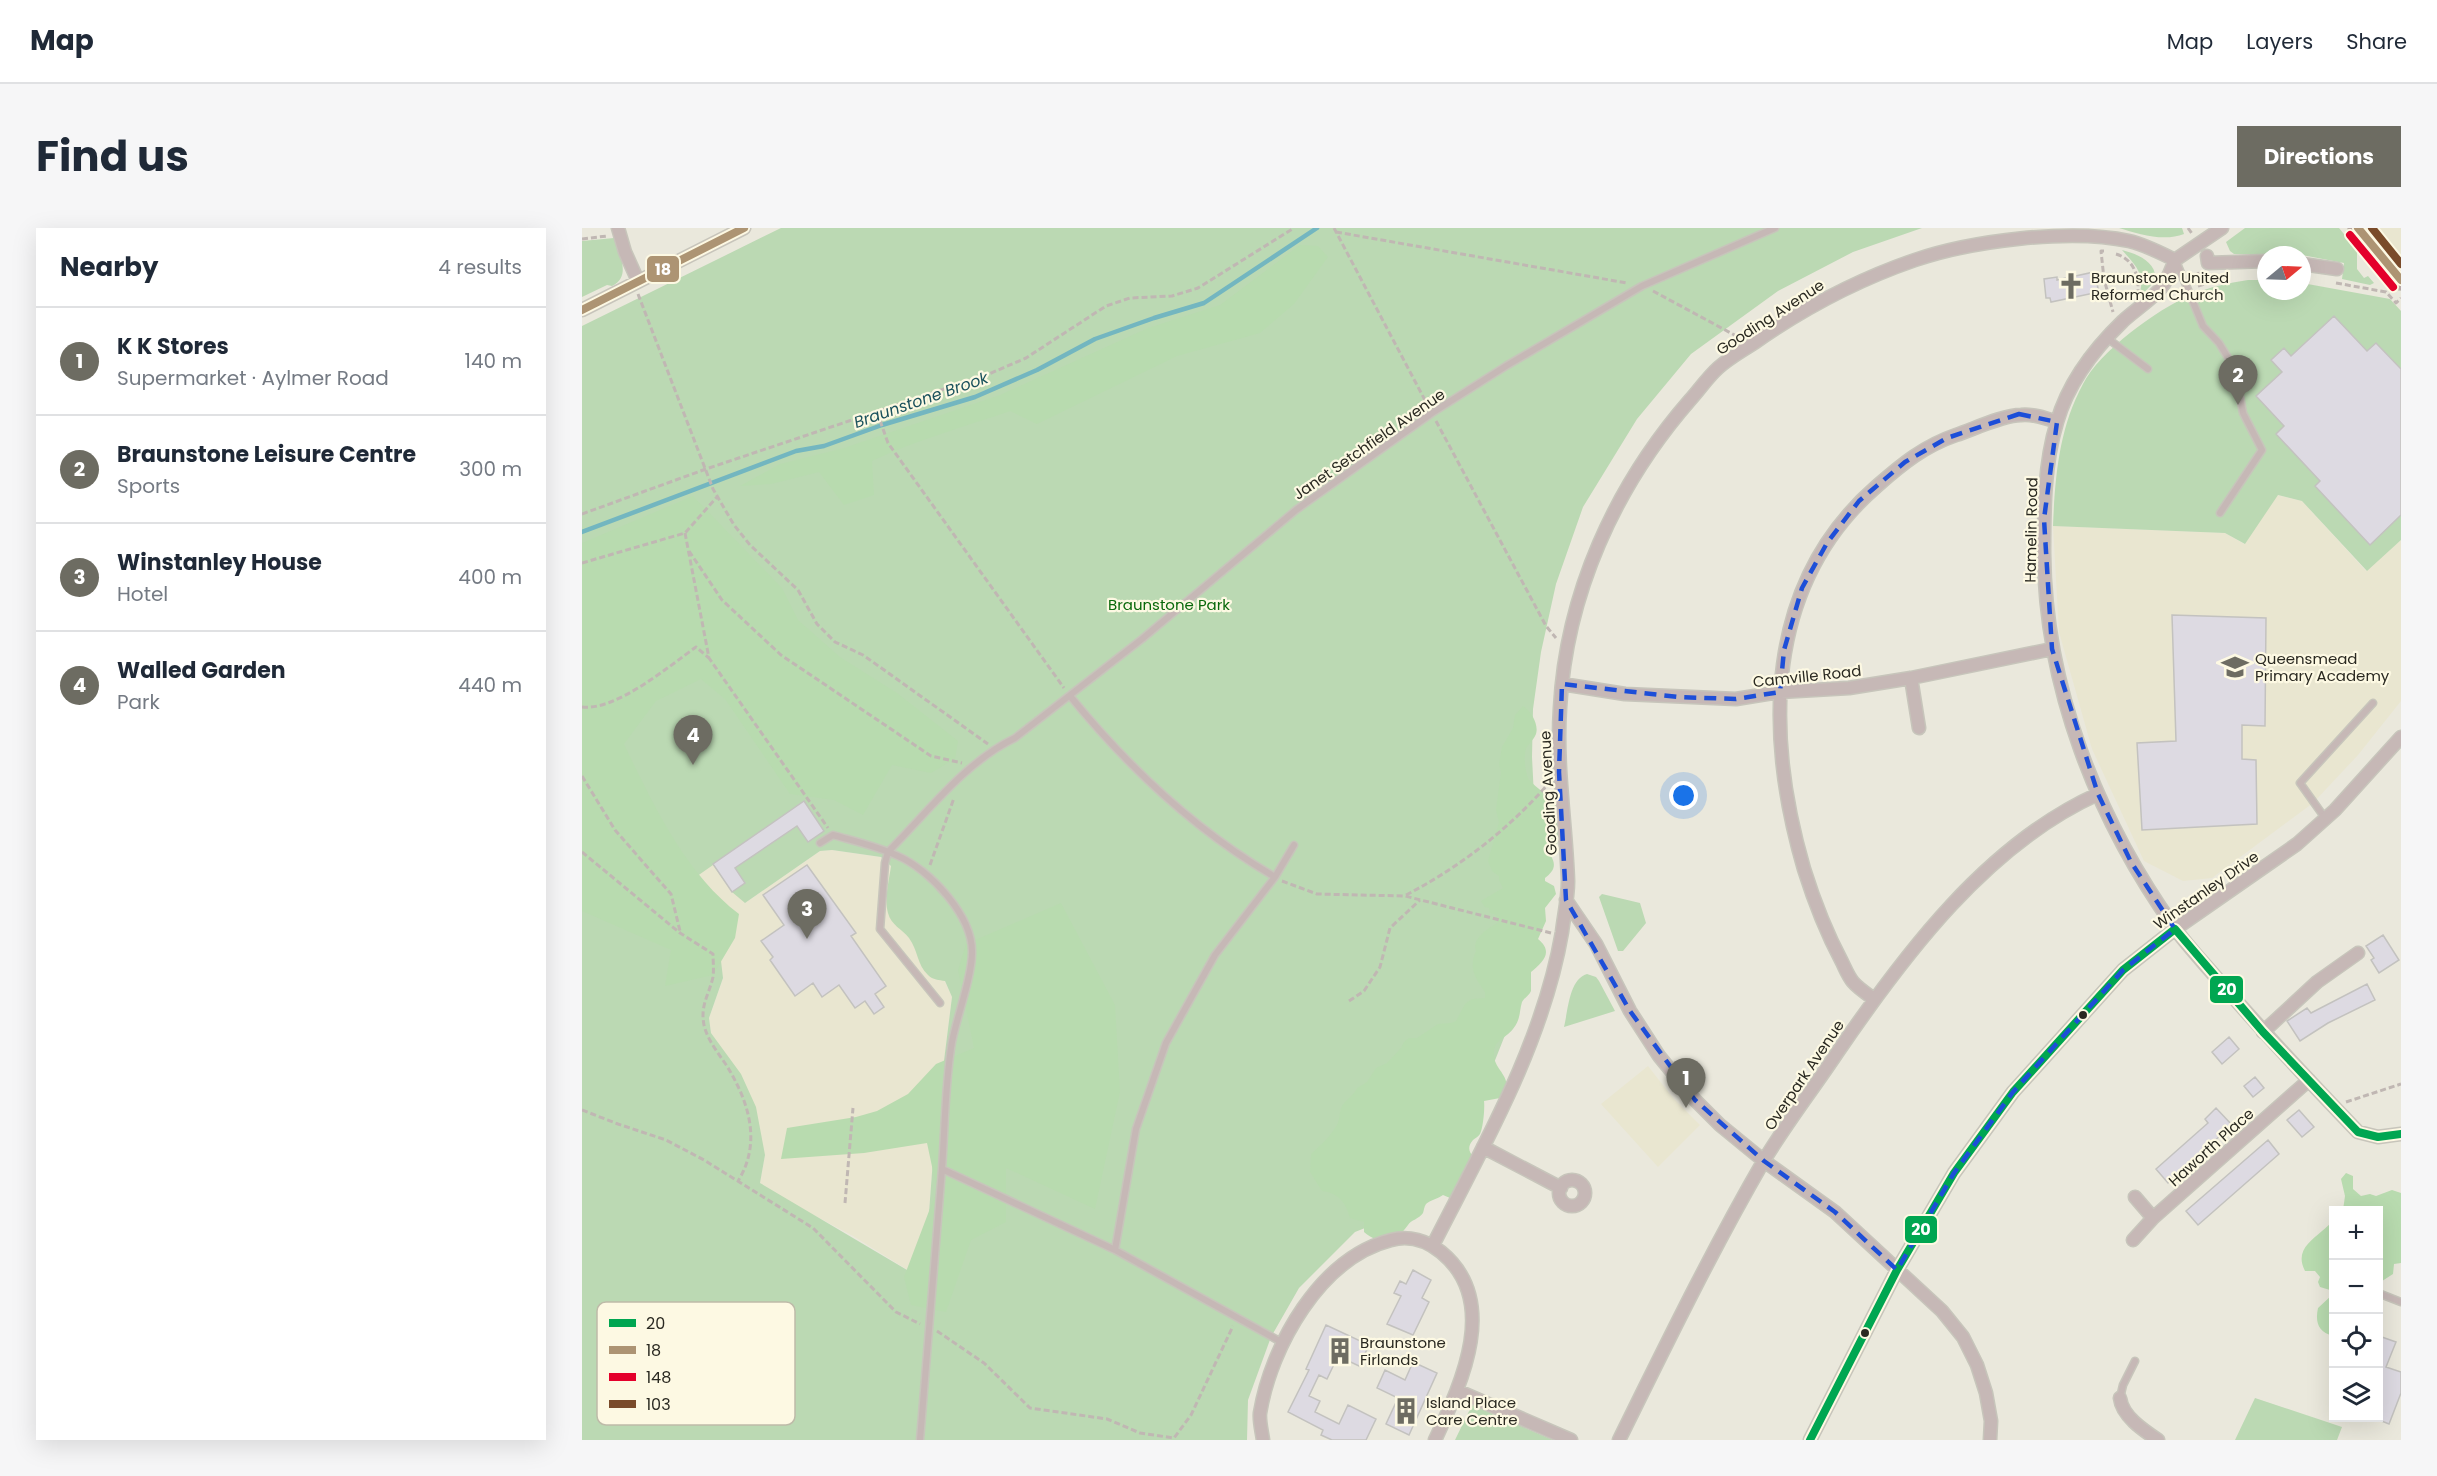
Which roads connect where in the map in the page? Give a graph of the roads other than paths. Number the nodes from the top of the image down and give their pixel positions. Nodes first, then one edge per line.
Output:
1 (744, 228) edge
2 (1775, 228) edge
3 (2222, 228) edge
4 (2358, 228) edge
5 (619, 231) edge
6 (2207, 256) dead end
7 (2175, 260) junction
8 (2257, 261) edge
9 (2311, 265) edge
10 (2337, 269) dead end
11 (2401, 280) edge
12 (638, 281) junction
13 (582, 310) edge
14 (2107, 338) junction
15 (2148, 369) dead end
16 (2057, 422) junction
17 (2220, 513) dead end
18 (2052, 649) junction
19 (1911, 678) junction
20 (1562, 684) junction
21 (1780, 692) junction
22 (1070, 696) junction
23 (2373, 703) dead end
24 (1919, 728) dead end
25 (2401, 737) edge
26 (2098, 794) junction
27 (2325, 819) junction
28 (820, 843) dead end
29 (1294, 845) dead end
30 (888, 852) junction
31 (1275, 877) junction
32 (1566, 900) junction
33 (2175, 929) junction
34 (2358, 953) dead end
35 (1874, 999) junction
36 (939, 1003) dead end
37 (2264, 1032) junction
38 (2309, 1080) junction
39 (2401, 1134) edge
40 (1483, 1147) junction
41 (1764, 1161) junction
42 (942, 1169) junction
43 (1561, 1188) dead end
44 (2135, 1197) dead end
45 (2153, 1218) junction
46 (2133, 1240) dead end
47 (1433, 1245) junction
48 (1115, 1250) junction
49 (1897, 1270) junction
50 (2383, 1295) edge
51 (2401, 1302) edge
52 (1283, 1343) junction
53 (2135, 1361) dead end
54 (1458, 1391) junction
55 (2120, 1398) joint
56 (920, 1440) edge
57 (1263, 1440) edge
58 (1435, 1440) edge
59 (1571, 1440) edge
60 (1619, 1440) edge
61 (1810, 1440) edge
62 (1990, 1440) edge
63 (2158, 1440) edge

1 - 12 street
2 - 22 lane, Janet Setchfield Avenue
3 - 7 street
4 - 11 main road
5 - 12 street
6 - 8 street
7 - 14 street, Hamelin Road
7 - 17 lane
7 - 20 street, Gooding Avenue
9 - 10 street
12 - 13 street
14 - 15 lane
14 - 16 street, Hamelin Road
16 - 18 street, Hamelin Road
16 - 21 street
18 - 19 street, Camville Road
18 - 26 street, Hamelin Road
19 - 21 street, Camville Road
19 - 24 street
20 - 21 street, Camville Road
20 - 32 street, Gooding Avenue
21 - 35 street
22 - 30 lane, Janet Setchfield Avenue
22 - 31 lane
23 - 27 lane
25 - 27 street, Winstanley Drive
26 - 33 street, Hamelin Road
26 - 35 street, Overpark Avenue
27 - 33 street, Winstanley Drive
28 - 30 lane
29 - 31 lane
30 - 36 lane
30 - 42 lane
31 - 48 lane
32 - 40 street, Gooding Avenue
32 - 41 street
33 - 37 street, Hamelin Road
33 - 49 street, Winstanley Drive
34 - 37 street
35 - 41 street, Overpark Avenue
37 - 38 street, Hamelin Road
38 - 39 street, Hamelin Road
38 - 45 street, Haworth Place
40 - 43 street
40 - 47 street, Gooding Avenue
41 - 49 street
41 - 60 street, Overpark Avenue
42 - 48 lane
42 - 56 lane
44 - 45 street
45 - 46 street, Haworth Place
47 - 52 street
47 - 54 street
48 - 52 lane
49 - 61 street, Winstanley Drive
49 - 62 street
50 - 51 lane
52 - 57 street
53 - 55 lane
54 - 58 street
54 - 59 street
55 - 63 street

